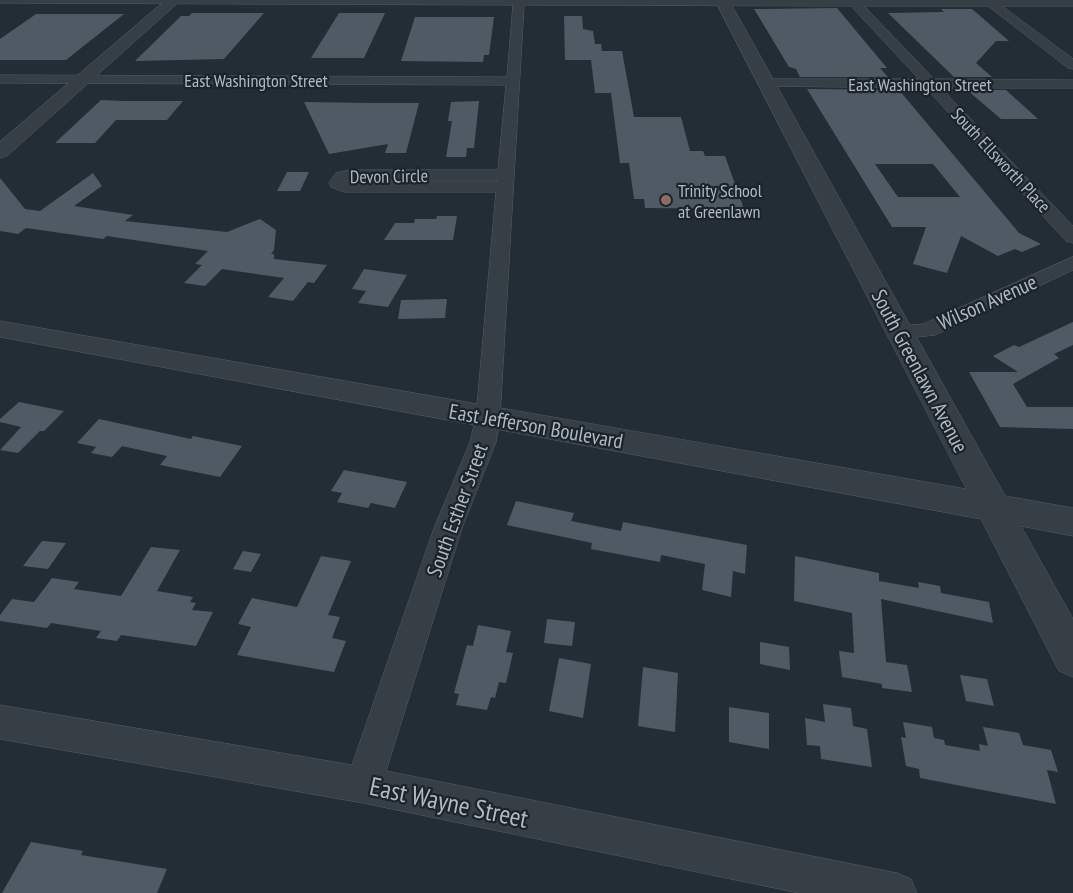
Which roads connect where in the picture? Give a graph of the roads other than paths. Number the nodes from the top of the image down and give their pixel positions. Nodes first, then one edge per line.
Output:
1 (0, 0) edge
2 (174, 0) edge
3 (519, 1) edge
4 (723, 1) edge
5 (988, 1) edge
6 (854, 2) junction
7 (1073, 3) edge
8 (1073, 65) edge
9 (0, 80) edge
10 (85, 80) junction
11 (512, 81) junction
12 (766, 83) junction
13 (929, 84) junction
14 (1073, 84) edge
15 (0, 152) edge
16 (505, 181) junction
17 (1073, 237) edge
18 (1073, 264) edge
19 (0, 329) edge
20 (899, 332) junction
21 (488, 417) junction
22 (993, 507) junction
23 (1073, 522) edge
24 (1073, 658) edge
25 (0, 722) edge
26 (363, 785) junction
27 (897, 893) edge

1 - 2 street
2 - 3 street
2 - 10 street
3 - 4 street
3 - 11 street, South Esther Street
4 - 6 street
4 - 12 street, South Greenlawn Avenue
5 - 6 street
5 - 7 street
5 - 8 street
6 - 13 street, South Ellsworth Place
9 - 10 street, East Washington Street
10 - 11 street, East Washington Street
10 - 15 street
11 - 16 street, South Esther Street
12 - 13 street, East Washington Street
12 - 20 street, South Greenlawn Avenue
13 - 14 street, East Washington Street
13 - 17 street, South Ellsworth Place
16 - 16 street, Devon Circle
16 - 21 street, South Esther Street
18 - 20 street, Wilson Avenue
19 - 21 street, East Jefferson Boulevard
20 - 22 street, South Greenlawn Avenue
21 - 22 street, East Jefferson Boulevard
21 - 26 street, South Esther Street
22 - 23 street, East Jefferson Boulevard
22 - 24 street, South Greenlawn Avenue
25 - 26 street, East Wayne Street
26 - 27 street, East Wayne Street

